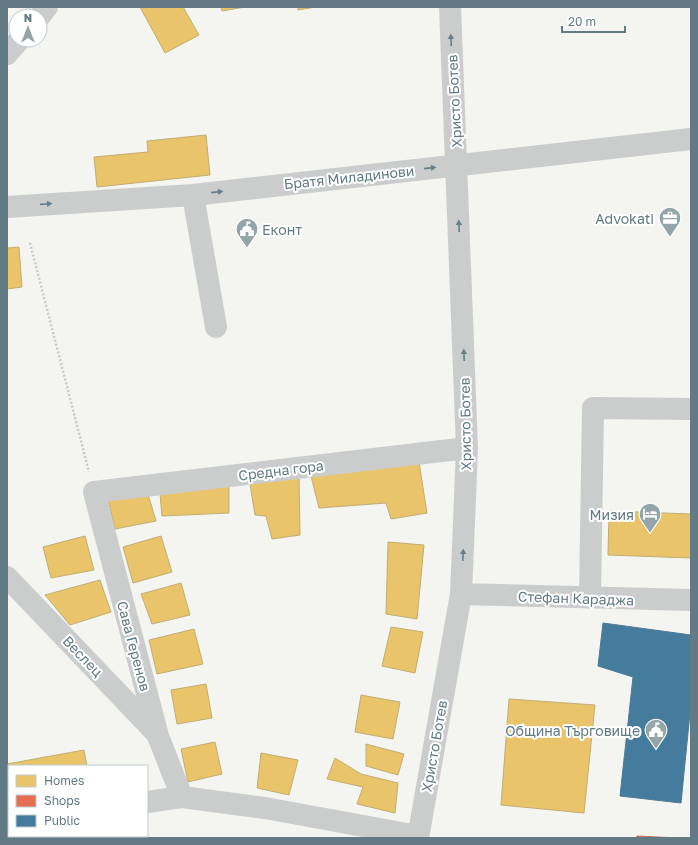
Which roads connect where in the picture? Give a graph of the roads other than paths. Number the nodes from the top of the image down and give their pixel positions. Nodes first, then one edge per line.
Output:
1 (450, 7) edge
2 (691, 139) edge
3 (457, 165) junction
4 (193, 195) junction
5 (7, 207) edge
6 (216, 326) dead end
7 (691, 409) edge
8 (467, 448) junction
9 (94, 492) joint
10 (7, 577) edge
11 (461, 594) junction
12 (590, 598) junction
13 (691, 600) edge
14 (158, 736) junction
15 (182, 797) junction
16 (148, 802) edge
17 (418, 837) edge

3 -> 1 street, Христо Ботев
2 - 3 street, Братя Миладинови
4 -> 3 street, Братя Миладинови
8 -> 3 street, Христо Ботев
5 -> 4 street, Братя Миладинови
4 - 6 street
7 - 12 street
8 - 9 street, Средна гора
11 -> 8 street, Христо Ботев
9 - 14 street, Сава Геренов
10 - 14 street, Веслец
11 - 12 street, Стефан Караджа
11 - 17 street, Христо Ботев
12 - 13 street, Стефан Караджа
14 - 15 street, Сава Геренов
15 - 16 street
15 - 17 street

